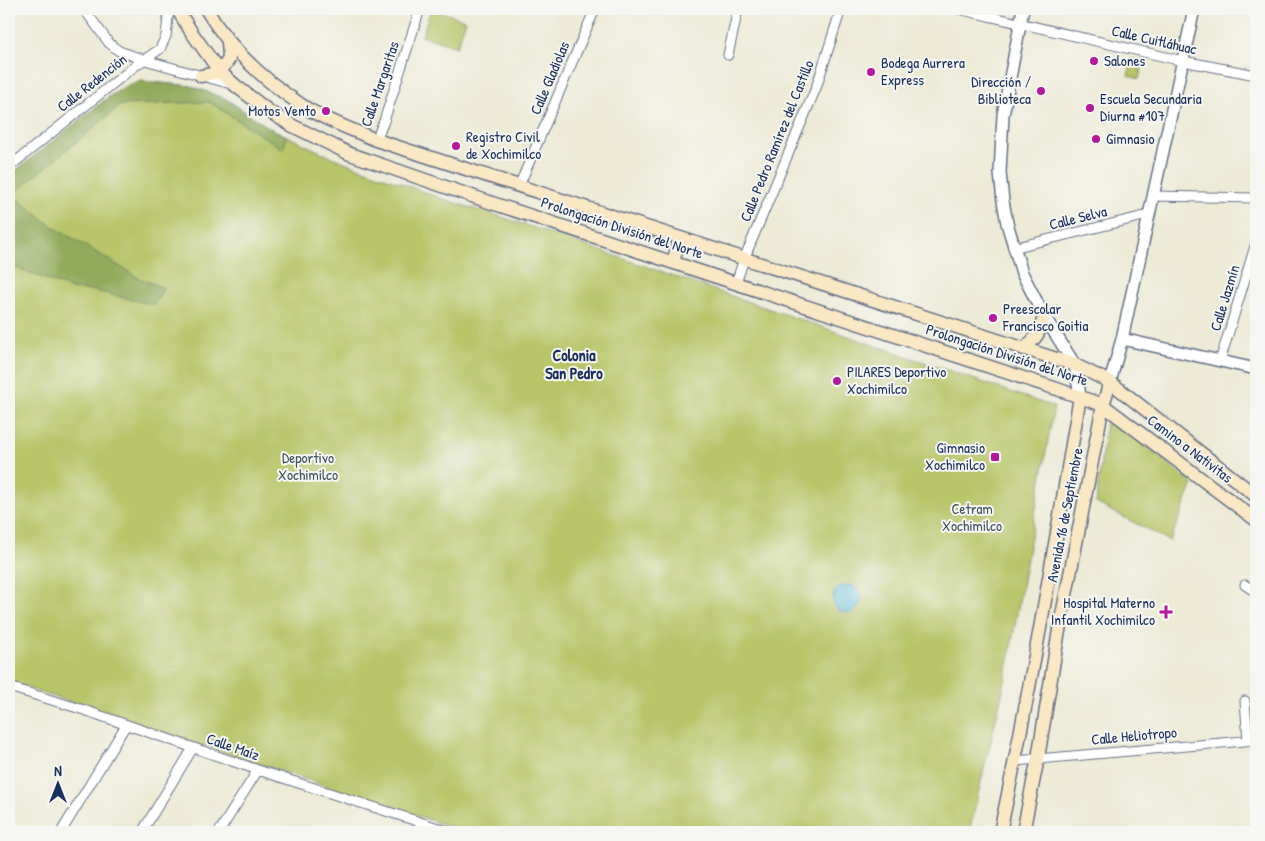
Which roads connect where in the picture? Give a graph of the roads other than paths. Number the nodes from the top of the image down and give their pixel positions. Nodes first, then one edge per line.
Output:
1 (84, 9) edge
2 (169, 9) edge
3 (177, 9) edge
4 (206, 9) edge
5 (420, 9) edge
6 (595, 9) edge
7 (738, 9) edge
8 (841, 9) edge
9 (958, 9) edge
10 (1023, 9) edge
11 (1194, 9) edge
12 (1020, 23) junction
13 (228, 41) junction
14 (728, 55) dead end
15 (145, 60) junction
16 (1183, 61) junction
17 (220, 72) junction
18 (1256, 75) edge
19 (201, 76) junction
20 (236, 86) junction
21 (376, 140) junction
22 (9, 166) edge
23 (519, 186) junction
24 (1152, 196) junction
25 (1256, 198) edge
26 (1148, 215) junction
27 (680, 238) junction
28 (1256, 243) edge
29 (1013, 248) junction
30 (744, 259) junction
31 (673, 262) junction
32 (736, 283) junction
33 (1044, 316) junction
34 (1122, 339) junction
35 (1024, 349) junction
36 (1220, 361) junction
37 (1075, 365) junction
38 (1256, 369) edge
39 (1110, 382) junction
40 (1080, 396) junction
41 (1103, 405) junction
42 (1223, 469) junction
43 (1210, 485) junction
44 (1256, 496) edge
45 (1256, 520) edge
46 (1053, 555) junction
47 (1073, 560) junction
48 (1245, 585) dead end
49 (1256, 592) edge
50 (1039, 632) junction
51 (1058, 636) junction
52 (9, 687) edge
53 (1245, 701) dead end
54 (126, 725) junction
55 (1252, 740) edge
56 (193, 748) junction
57 (1038, 758) junction
58 (1015, 761) junction
59 (258, 770) junction
60 (61, 832) edge
61 (142, 832) edge
62 (219, 832) edge
63 (450, 832) edge
64 (1000, 832) edge
65 (1024, 832) edge

1 - 15 street
2 - 15 street, Calle Redención
3 - 17 main road, Prolongación División del Norte
4 - 13 main road, Prolongación División del Norte
5 - 21 street, Calle Margaritas
6 - 23 street, Calle Gladiolas
7 - 14 street
8 - 30 street, Calle Pedro Ramírez del Castillo
9 - 12 street, Calle Cuitláhuac
10 - 12 street
11 - 16 street
12 - 16 street, Calle Cuitláhuac
12 - 29 street
13 - 17 main road
13 - 21 main road, Prolongación División del Norte
15 - 19 street
15 - 22 street, Calle Redención
16 - 18 street, Calle Cuitláhuac
16 - 24 street
17 - 19 main road
17 - 20 main road, Prolongación División del Norte
19 - 20 street
20 - 31 main road, Prolongación División del Norte
21 - 23 main road, Prolongación División del Norte
23 - 27 main road, Prolongación División del Norte
24 - 25 street
24 - 26 street
26 - 29 street, Calle Selva
26 - 34 street
27 - 30 main road, Prolongación División del Norte
27 - 31 main road
28 - 36 street, Calle Jazmín
29 - 33 street
30 - 32 street, Calle Pedro Ramírez del Castillo
30 - 35 main road, Prolongación División del Norte
31 - 32 main road, Prolongación División del Norte
32 - 40 main road, Prolongación División del Norte
33 - 35 main road
33 - 37 street
34 - 36 street
34 - 39 street
35 - 37 main road, Prolongación División del Norte
36 - 38 street
37 - 39 main road, Prolongación División del Norte
37 - 40 street
39 - 41 main road, Avenida 16 de Septiembre
39 - 42 main road, Camino a Nativitas
40 - 41 main road, Prolongación División del Norte
40 - 46 main road, Avenida 16 de Septiembre
41 - 43 main road, Camino a Nativitas
41 - 47 main road, Avenida 16 de Septiembre
42 - 43 main road
42 - 44 main road, Camino a Nativitas
43 - 45 main road, Camino a Nativitas
46 - 47 main road
46 - 50 main road, Avenida 16 de Septiembre
47 - 51 main road, Avenida 16 de Septiembre
48 - 49 street
50 - 51 main road
50 - 58 main road, Avenida 16 de Septiembre
51 - 57 main road, Avenida 16 de Septiembre
52 - 54 street, Calle Maíz
53 - 55 street
54 - 56 street, Calle Maíz
54 - 60 street
55 - 57 street, Calle Heliotropo
56 - 59 street, Calle Maíz
56 - 61 street
57 - 58 street, Calle Heliotropo
57 - 65 main road, Avenida 16 de Septiembre
58 - 64 main road, Avenida 16 de Septiembre
59 - 62 street
59 - 63 street, Calle Maíz

